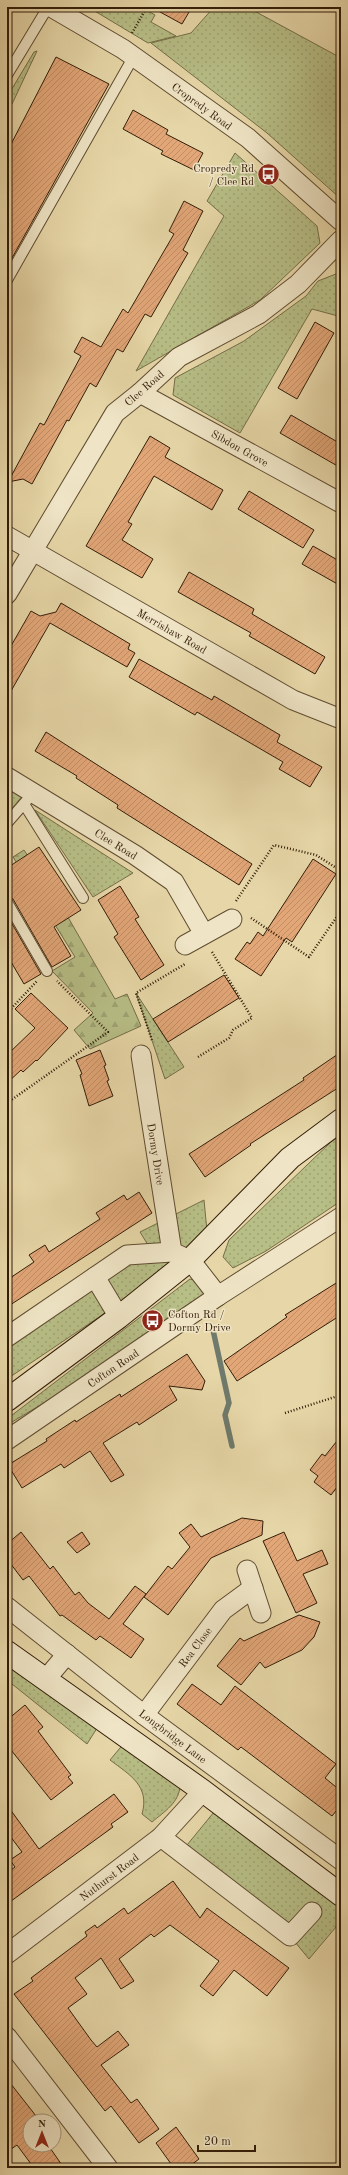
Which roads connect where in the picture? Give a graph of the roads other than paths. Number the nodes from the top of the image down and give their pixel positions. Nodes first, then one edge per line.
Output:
1 (48, 7) edge
2 (51, 7) edge
3 (134, 56) junction
4 (7, 75) edge
5 (341, 221) edge
6 (341, 240) edge
7 (7, 280) edge
8 (140, 393) junction
9 (341, 503) edge
10 (7, 536) edge
11 (31, 551) junction
12 (7, 594) edge
13 (341, 719) edge
14 (7, 777) edge
15 (29, 798) junction
16 (7, 823) edge
17 (84, 898) dead end
18 (7, 902) edge
19 (233, 912) road end
20 (204, 934) junction
21 (185, 945) road end
22 (47, 971) road end
23 (147, 1049) road end
24 (341, 1120) edge
25 (341, 1217) edge
26 (181, 1256) junction
27 (95, 1277) junction
28 (218, 1296) junction
29 (119, 1317) junction
30 (7, 1337) edge
31 (7, 1400) edge
32 (7, 1440) edge
33 (7, 1607) edge
34 (261, 1613) dead end
35 (7, 1652) edge
36 (67, 1654) junction
37 (46, 1679) junction
38 (144, 1715) junction
39 (203, 1790) junction
40 (161, 1837) junction
41 (341, 1860) edge
42 (341, 1895) edge
43 (312, 1912) dead end
44 (7, 1954) edge
45 (7, 2036) edge
46 (108, 2168) edge

1 - 4 lane
2 - 3 street, Cropredy Road
3 - 5 street, Cropredy Road
3 - 7 lane
6 - 8 street, Clee Road
8 - 9 street, Sibdon Grove
8 - 11 street, Clee Road
10 - 11 street, Merrishaw Road
11 - 12 street, Clee Road
11 - 13 street, Merrishaw Road
14 - 15 street, Clee Road
15 - 16 lane
15 - 17 lane
15 - 20 street, Clee Road
18 - 22 lane
19 - 20 street
20 - 21 street
23 - 26 street, Dormy Drive
24 - 26 street
25 - 28 street, Cofton Road
26 - 27 street
26 - 28 street
26 - 29 street
27 - 29 street
27 - 30 street
28 - 32 street, Cofton Road
29 - 31 street
33 - 36 street, Longbridge Lane
34 - 38 street, Rea Close
35 - 37 street
36 - 37 street
36 - 38 street, Longbridge Lane
37 - 39 street
38 - 41 street, Longbridge Lane
39 - 40 street, Nuthurst Road
39 - 42 street
40 - 43 street
40 - 44 street, Nuthurst Road
45 - 46 street

